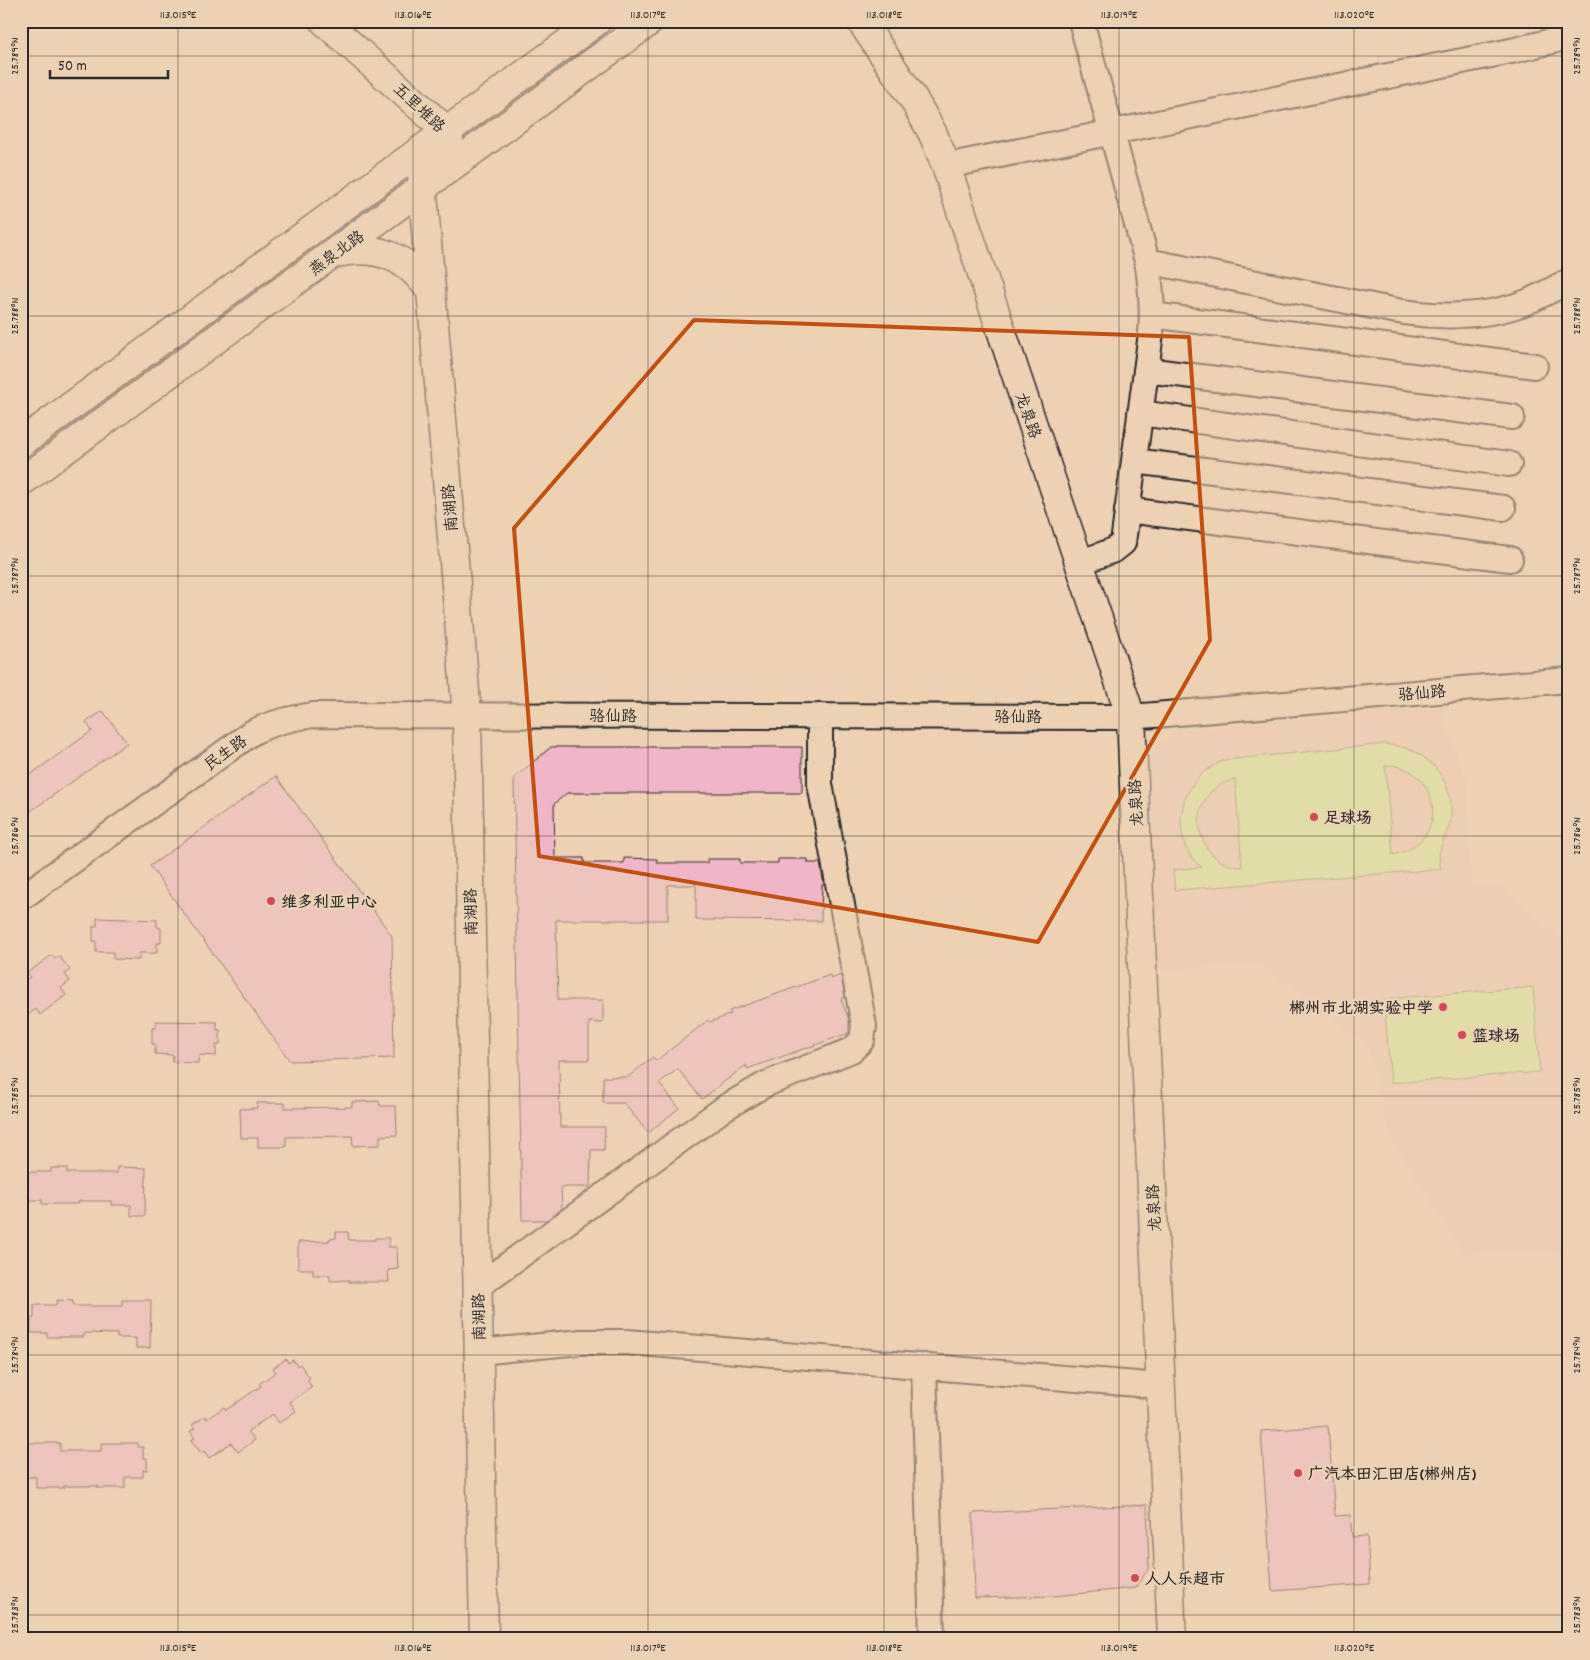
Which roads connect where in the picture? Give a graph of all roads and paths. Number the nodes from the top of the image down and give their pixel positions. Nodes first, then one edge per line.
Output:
1 (324, 21) edge
2 (349, 21) edge
3 (597, 21) edge
4 (650, 21) edge
5 (861, 21) edge
6 (1081, 21) edge
7 (1569, 38) edge
8 (454, 126) junction
9 (1110, 132) junction
10 (946, 166) junction
11 (422, 188) junction
12 (332, 254) junction
13 (1147, 261) junction
14 (1569, 281) edge
15 (431, 292) junction
16 (1152, 314) junction
17 (1535, 366) dead end
18 (1146, 370) junction
19 (1140, 413) junction
20 (1512, 417) dead end
21 (21, 443) edge
22 (1134, 461) junction
23 (1509, 464) dead end
24 (21, 482) edge
25 (1503, 508) dead end
26 (1127, 510) junction
27 (1510, 559) dead end
28 (1079, 564) junction
29 (1569, 680) edge
30 (467, 715) junction
31 (820, 716) junction
32 (1131, 717) junction
33 (21, 898) edge
34 (478, 1287) junction
35 (479, 1352) junction
36 (924, 1366) junction
37 (1161, 1386) junction
38 (484, 1639) edge
39 (932, 1639) edge
40 (1172, 1639) edge

1 - 8 main road, 五里堆路
2 - 8 main road, 五里堆路
3 - 8 main road, 燕泉北路
4 - 11 main road, 燕泉北路
5 - 10 main road, 龙泉路
6 - 9 street
7 - 9 street
8 - 11 main road, 五里堆路
8 - 21 main road, 燕泉北路
9 - 10 street
9 - 13 street
10 - 28 main road, 龙泉路
11 - 12 main road, 燕泉北路
11 - 15 main road, 南湖路
12 - 15 main road
12 - 24 main road, 燕泉北路
13 - 14 street
13 - 16 street
15 - 30 main road, 南湖路
16 - 17 street
16 - 18 street
18 - 19 street
18 - 20 street
19 - 22 street
19 - 23 street
22 - 25 street
22 - 26 street
26 - 27 street
26 - 28 street
28 - 32 main road, 龙泉路
29 - 32 street, 骆仙路
30 - 31 street, 骆仙路
30 - 33 street, 民生路
30 - 34 main road, 南湖路
31 - 32 street, 骆仙路
31 - 34 street
32 - 37 main road, 龙泉路
34 - 35 main road, 南湖路
35 - 36 street
35 - 38 main road, 南湖路
36 - 37 street
36 - 39 street
37 - 40 main road, 龙泉路

